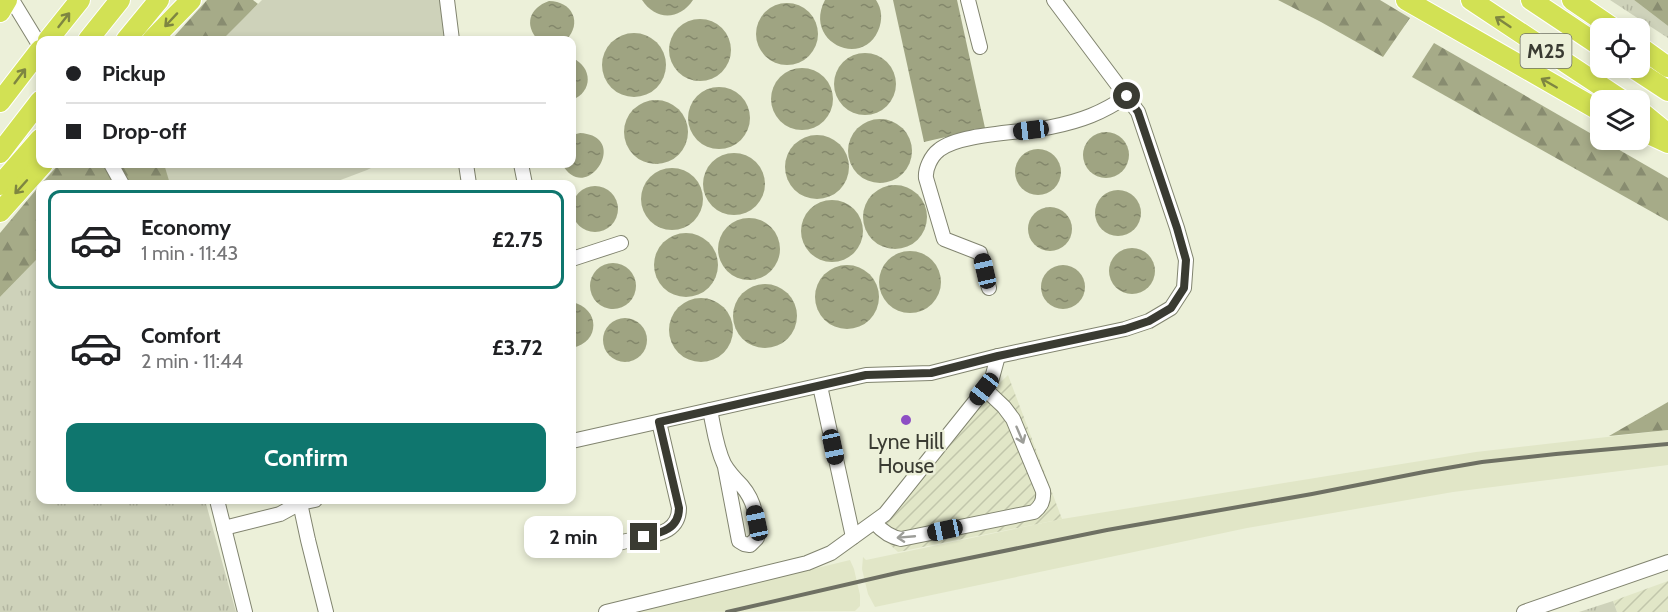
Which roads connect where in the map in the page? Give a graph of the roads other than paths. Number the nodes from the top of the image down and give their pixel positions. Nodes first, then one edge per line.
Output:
1 (7, 0) edge
2 (12, 0) edge
3 (80, 0) edge
4 (120, 0) edge
5 (159, 0) edge
6 (190, 0) edge
7 (447, 0) edge
8 (970, 0) edge
9 (1054, 0) edge
10 (1406, 0) edge
11 (1471, 0) edge
12 (1531, 0) edge
13 (1572, 0) edge
14 (0, 12) edge
15 (1598, 18) edge
16 (51, 36) edge
17 (91, 36) edge
18 (129, 36) edge
19 (156, 36) edge
20 (452, 36) edge
21 (1590, 39) edge
22 (36, 41) edge
23 (980, 47) dead end
24 (36, 53) edge
25 (1650, 54) edge
26 (1668, 67) edge
27 (1648, 78) edge
28 (1607, 90) edge
29 (1668, 91) edge
30 (1127, 96) junction
31 (0, 102) edge
32 (1590, 105) edge
33 (36, 106) edge
34 (1650, 119) edge
35 (1668, 134) edge
36 (1650, 135) edge
37 (1668, 143) edge
38 (36, 144) edge
39 (0, 153) edge
40 (39, 168) edge
41 (0, 185) edge
42 (0, 212) edge
43 (621, 243) dead end
44 (576, 259) edge
45 (989, 288) dead end
46 (998, 356) junction
47 (820, 386) junction
48 (984, 389) junction
49 (710, 411) junction
50 (659, 422) junction
51 (576, 440) edge
52 (725, 467) junction
53 (218, 504) edge
54 (298, 504) edge
55 (300, 504) edge
56 (875, 523) junction
57 (224, 528) junction
58 (853, 537) junction
59 (607, 546) dead end
60 (1668, 562) edge
61 (245, 612) edge
62 (326, 612) edge
63 (606, 612) edge
64 (1524, 612) edge

1 - 14 highway
2 - 22 street
16 -> 3 highway
4 - 17 highway
5 - 18 highway
6 -> 19 highway
7 - 20 street
8 - 23 street
9 - 30 street
32 -> 10 highway
28 -> 11 highway, M25
12 - 21 highway, M25
13 - 15 highway
31 -> 24 highway
25 - 26 highway
27 - 29 highway
30 - 45 street
30 - 46 street
33 - 39 highway
34 - 35 highway
36 - 37 highway
38 - 41 highway
40 -> 42 highway
43 - 44 street
46 - 47 street
46 - 48 street
47 - 49 street
47 - 58 street
48 - 56 street
48 -> 56 street
49 - 50 street
49 - 52 street
50 - 51 street
50 - 59 street
52 - 52 street
53 - 57 street
54 - 57 street
55 - 62 street
56 - 58 street
57 - 61 street
58 - 63 street
60 - 64 street

